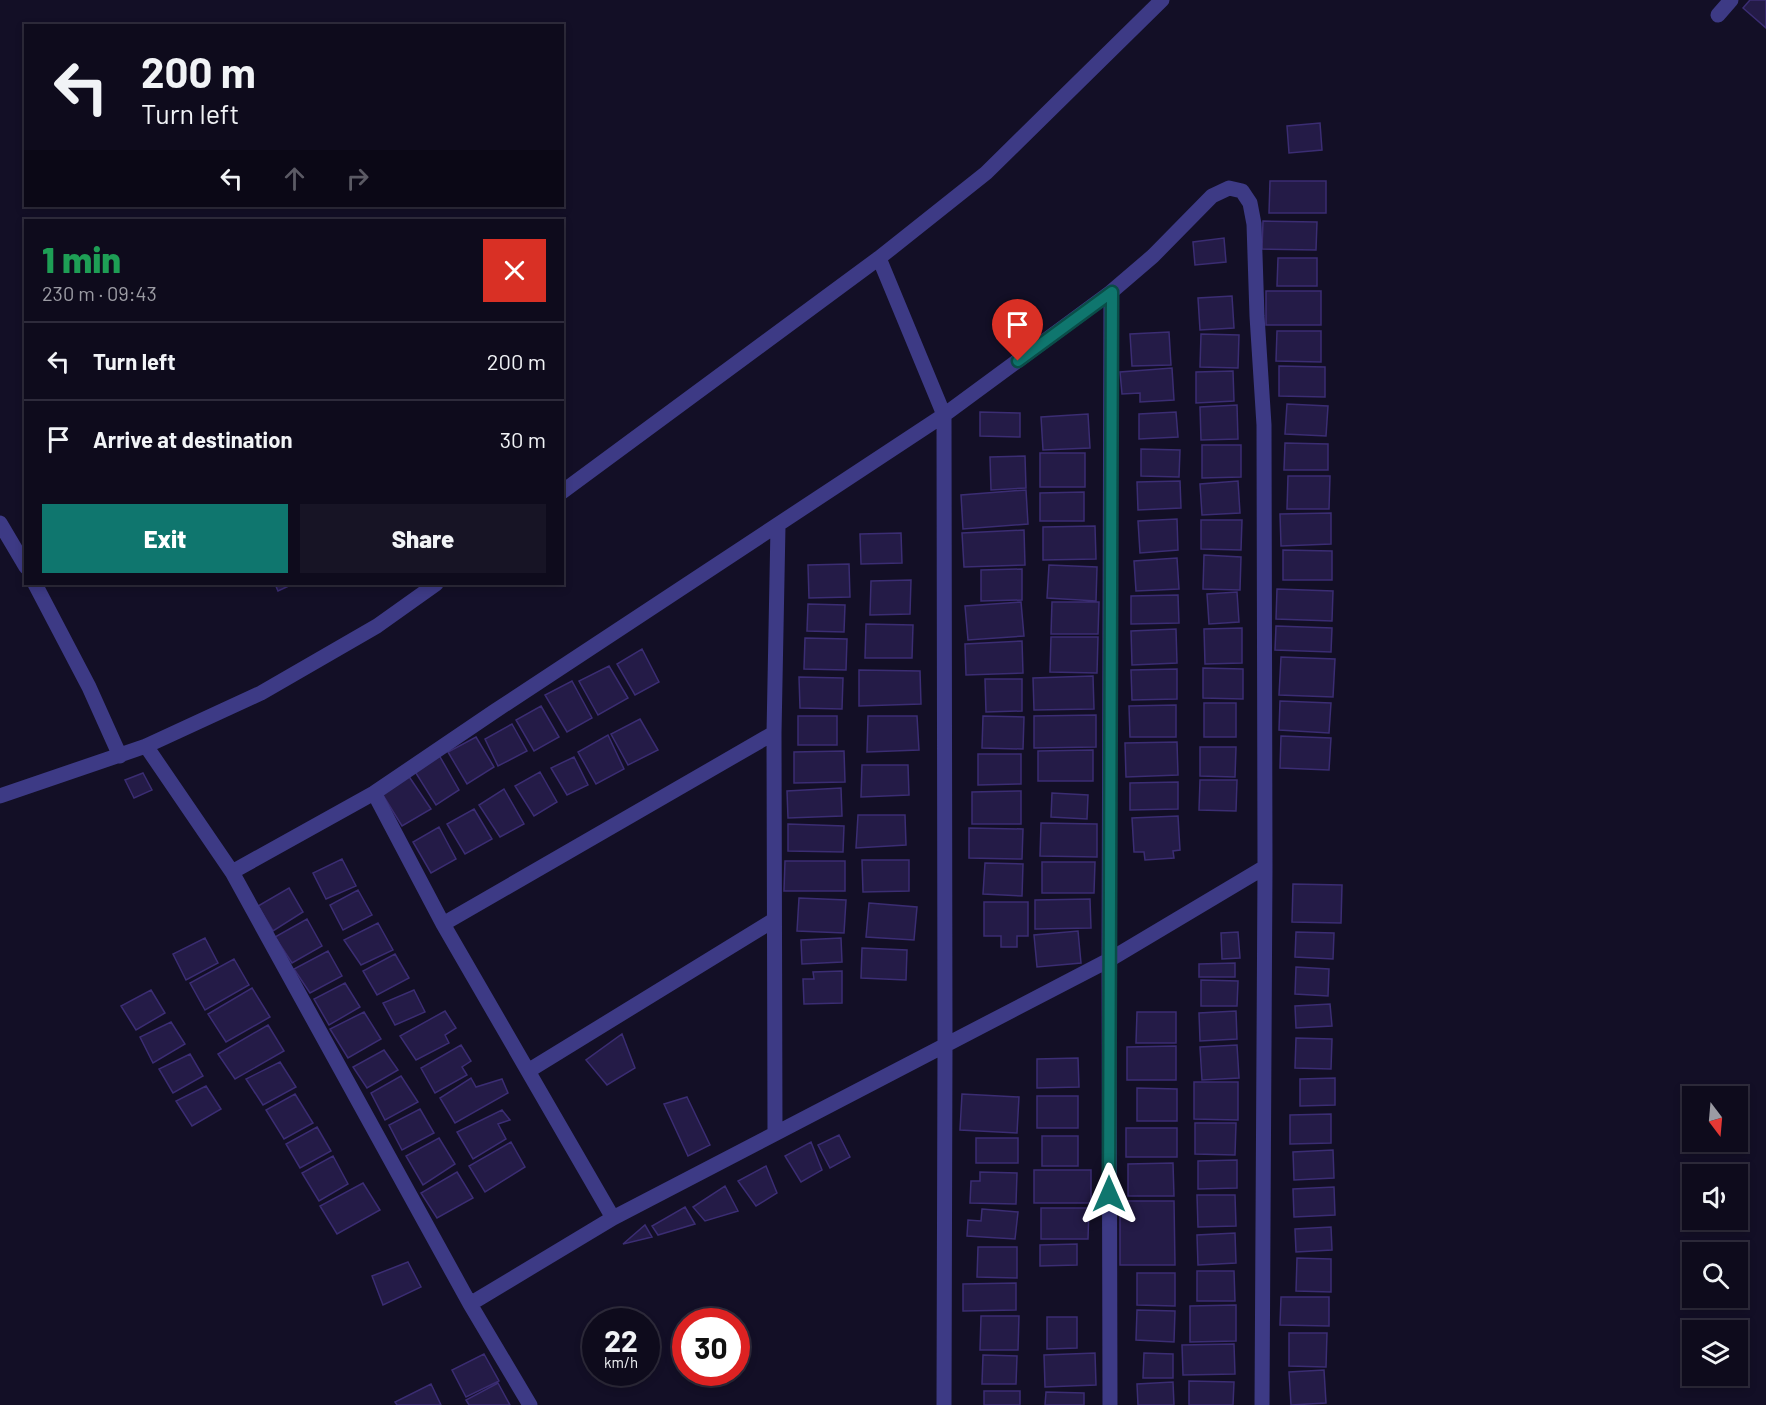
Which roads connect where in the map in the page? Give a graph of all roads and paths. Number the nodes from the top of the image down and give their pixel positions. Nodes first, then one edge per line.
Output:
1 (1162, 0) edge
2 (1731, 0) edge
3 (1718, 15) dead end
4 (879, 258) junction
5 (1112, 292) junction
6 (944, 415) junction
7 (564, 491) edge
8 (0, 523) edge
9 (778, 526) junction
10 (24, 564) edge
11 (36, 585) edge
12 (435, 585) edge
13 (774, 733) junction
14 (146, 746) junction
15 (120, 756) junction
16 (374, 793) junction
17 (0, 796) edge
18 (1265, 867) junction
19 (232, 872) junction
20 (774, 920) junction
21 (443, 924) junction
22 (1109, 960) junction
23 (945, 1045) junction
24 (528, 1071) junction
25 (775, 1132) junction
26 (613, 1218) junction
27 (470, 1304) junction
28 (530, 1405) edge
29 (944, 1405) edge
30 (1110, 1405) edge
31 (1262, 1405) edge

1 - 4 street
2 - 3 street
4 - 6 street
4 - 7 street
5 - 6 street
5 - 18 street
5 - 22 street
6 - 9 street
6 - 23 street
8 - 10 street
9 - 13 street
9 - 16 street
11 - 15 street
12 - 14 street
13 - 20 street
13 - 21 street
14 - 15 street
14 - 19 street
15 - 17 street
16 - 19 street
16 - 21 street
18 - 22 street
18 - 31 street
19 - 27 street
20 - 24 street
20 - 25 street
21 - 24 street
22 - 23 street
22 - 30 street
23 - 25 street
23 - 29 street
24 - 26 street
25 - 26 street
26 - 27 street
27 - 28 street

